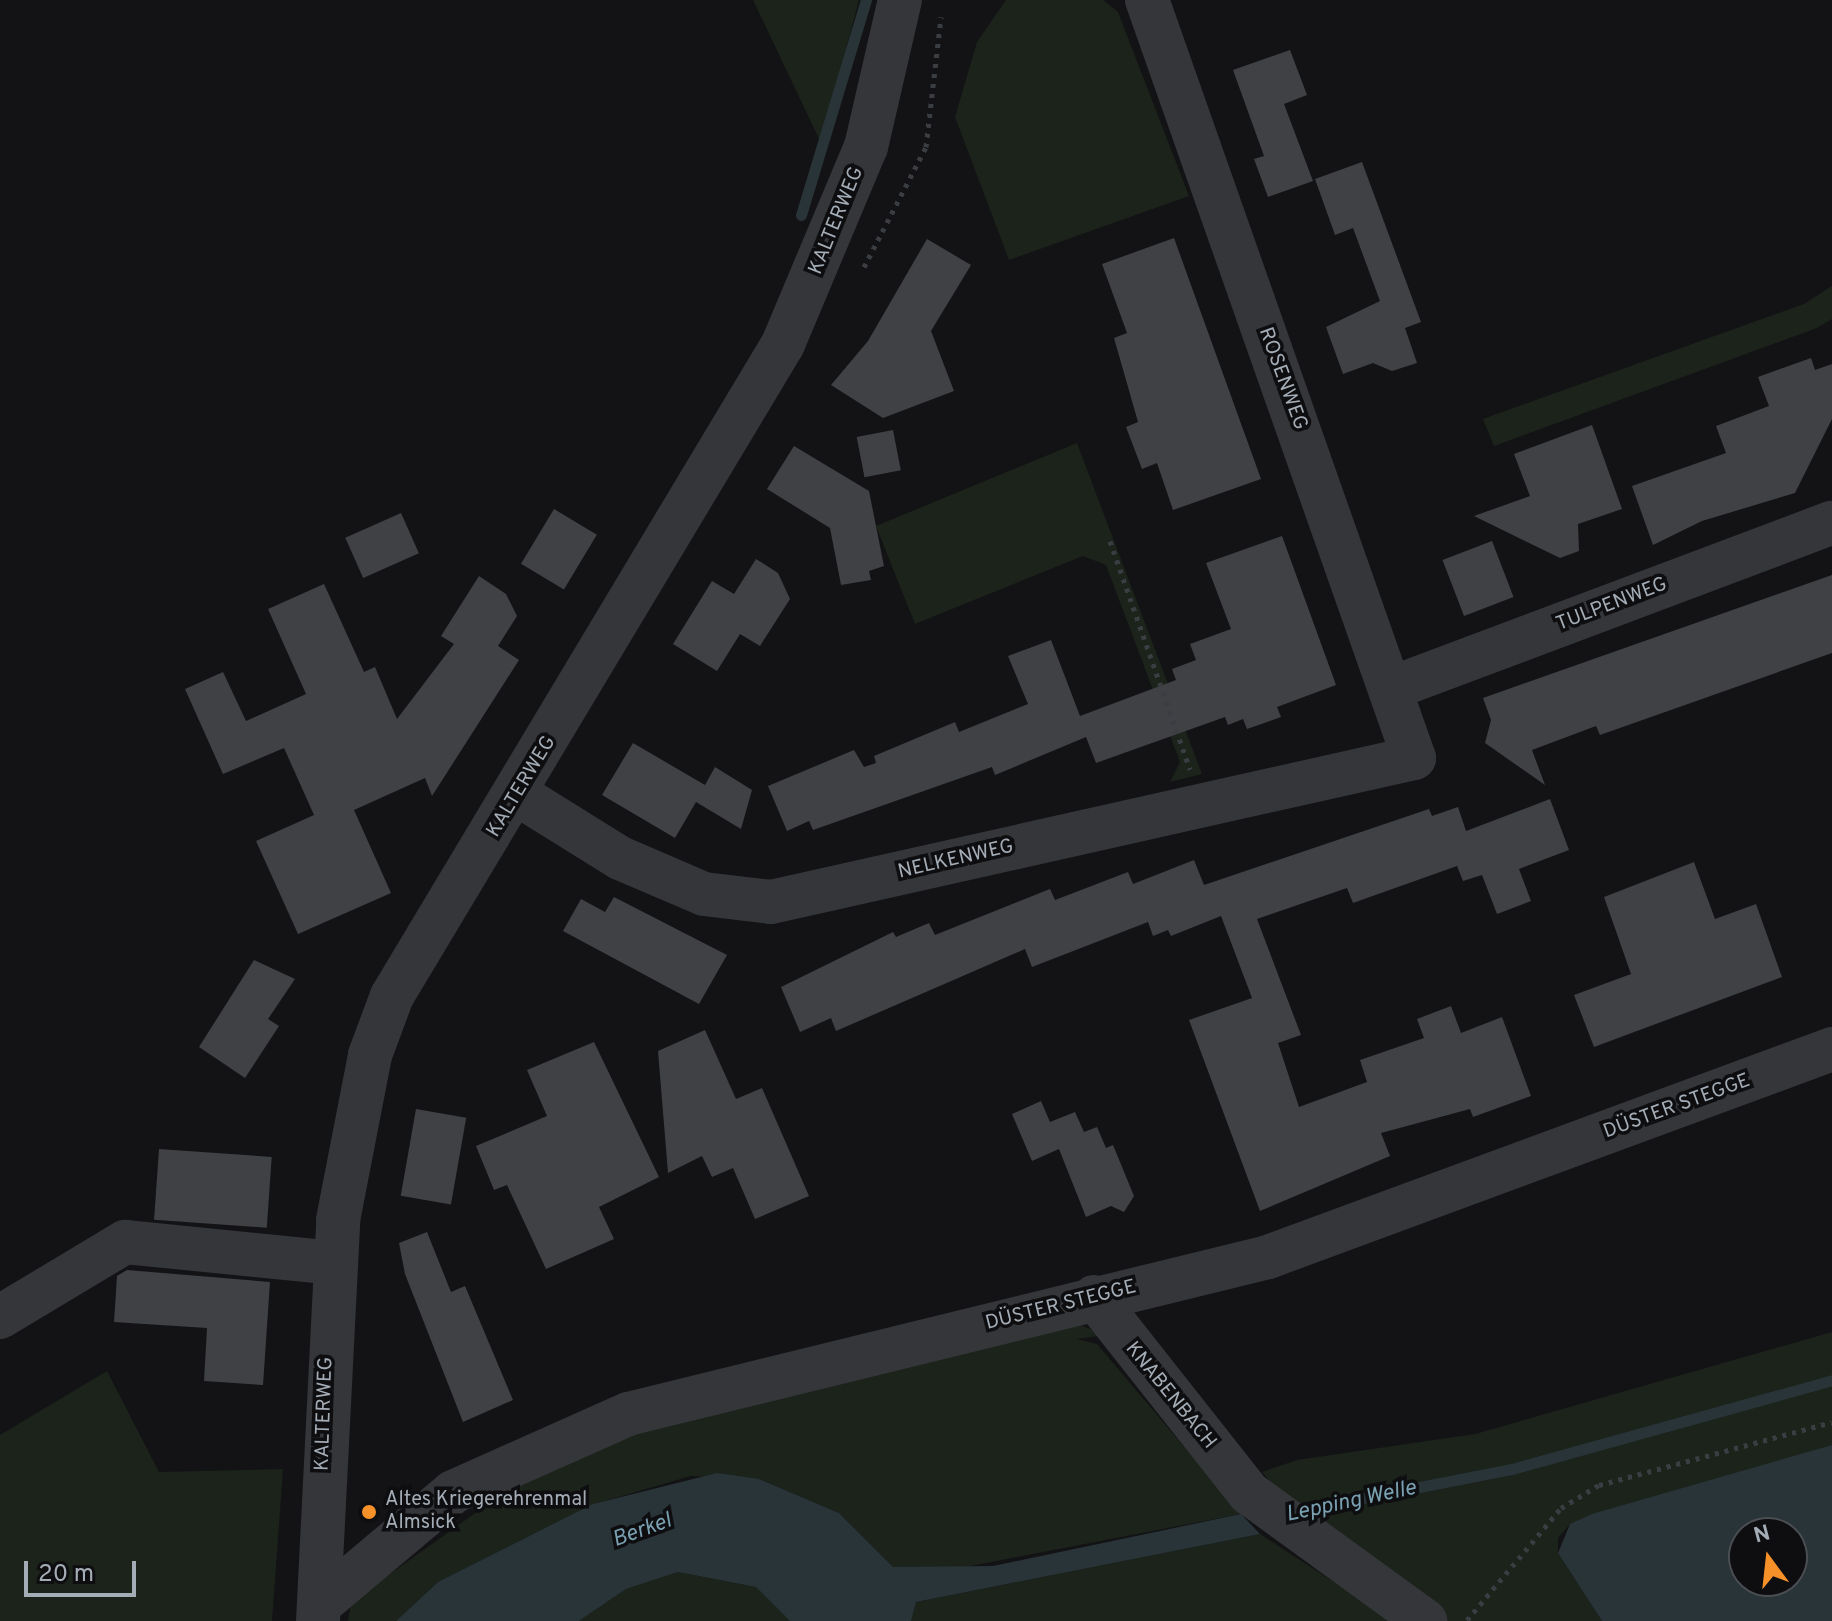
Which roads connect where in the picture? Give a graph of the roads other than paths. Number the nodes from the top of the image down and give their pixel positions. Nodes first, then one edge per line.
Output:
1 (900, 0) edge
2 (1147, 0) edge
3 (1832, 523) edge
4 (1392, 688) junction
5 (1414, 758) joint
6 (517, 794) junction
7 (1832, 1049) edge
8 (334, 1263) junction
9 (1094, 1297) junction
10 (0, 1317) edge
11 (319, 1613) edge
12 (1425, 1621) edge

1 - 6 street, KALTERWEG
2 - 4 street, ROSENWEG
3 - 4 street, TULPENWEG
4 - 5 street, ROSENWEG
5 - 6 street, NELKENWEG
6 - 8 street, KALTERWEG
7 - 9 street, DÜSTER STEGGE
8 - 10 street
8 - 11 street, KALTERWEG
9 - 11 street, DÜSTER STEGGE
9 - 12 street, KNABENBACH

